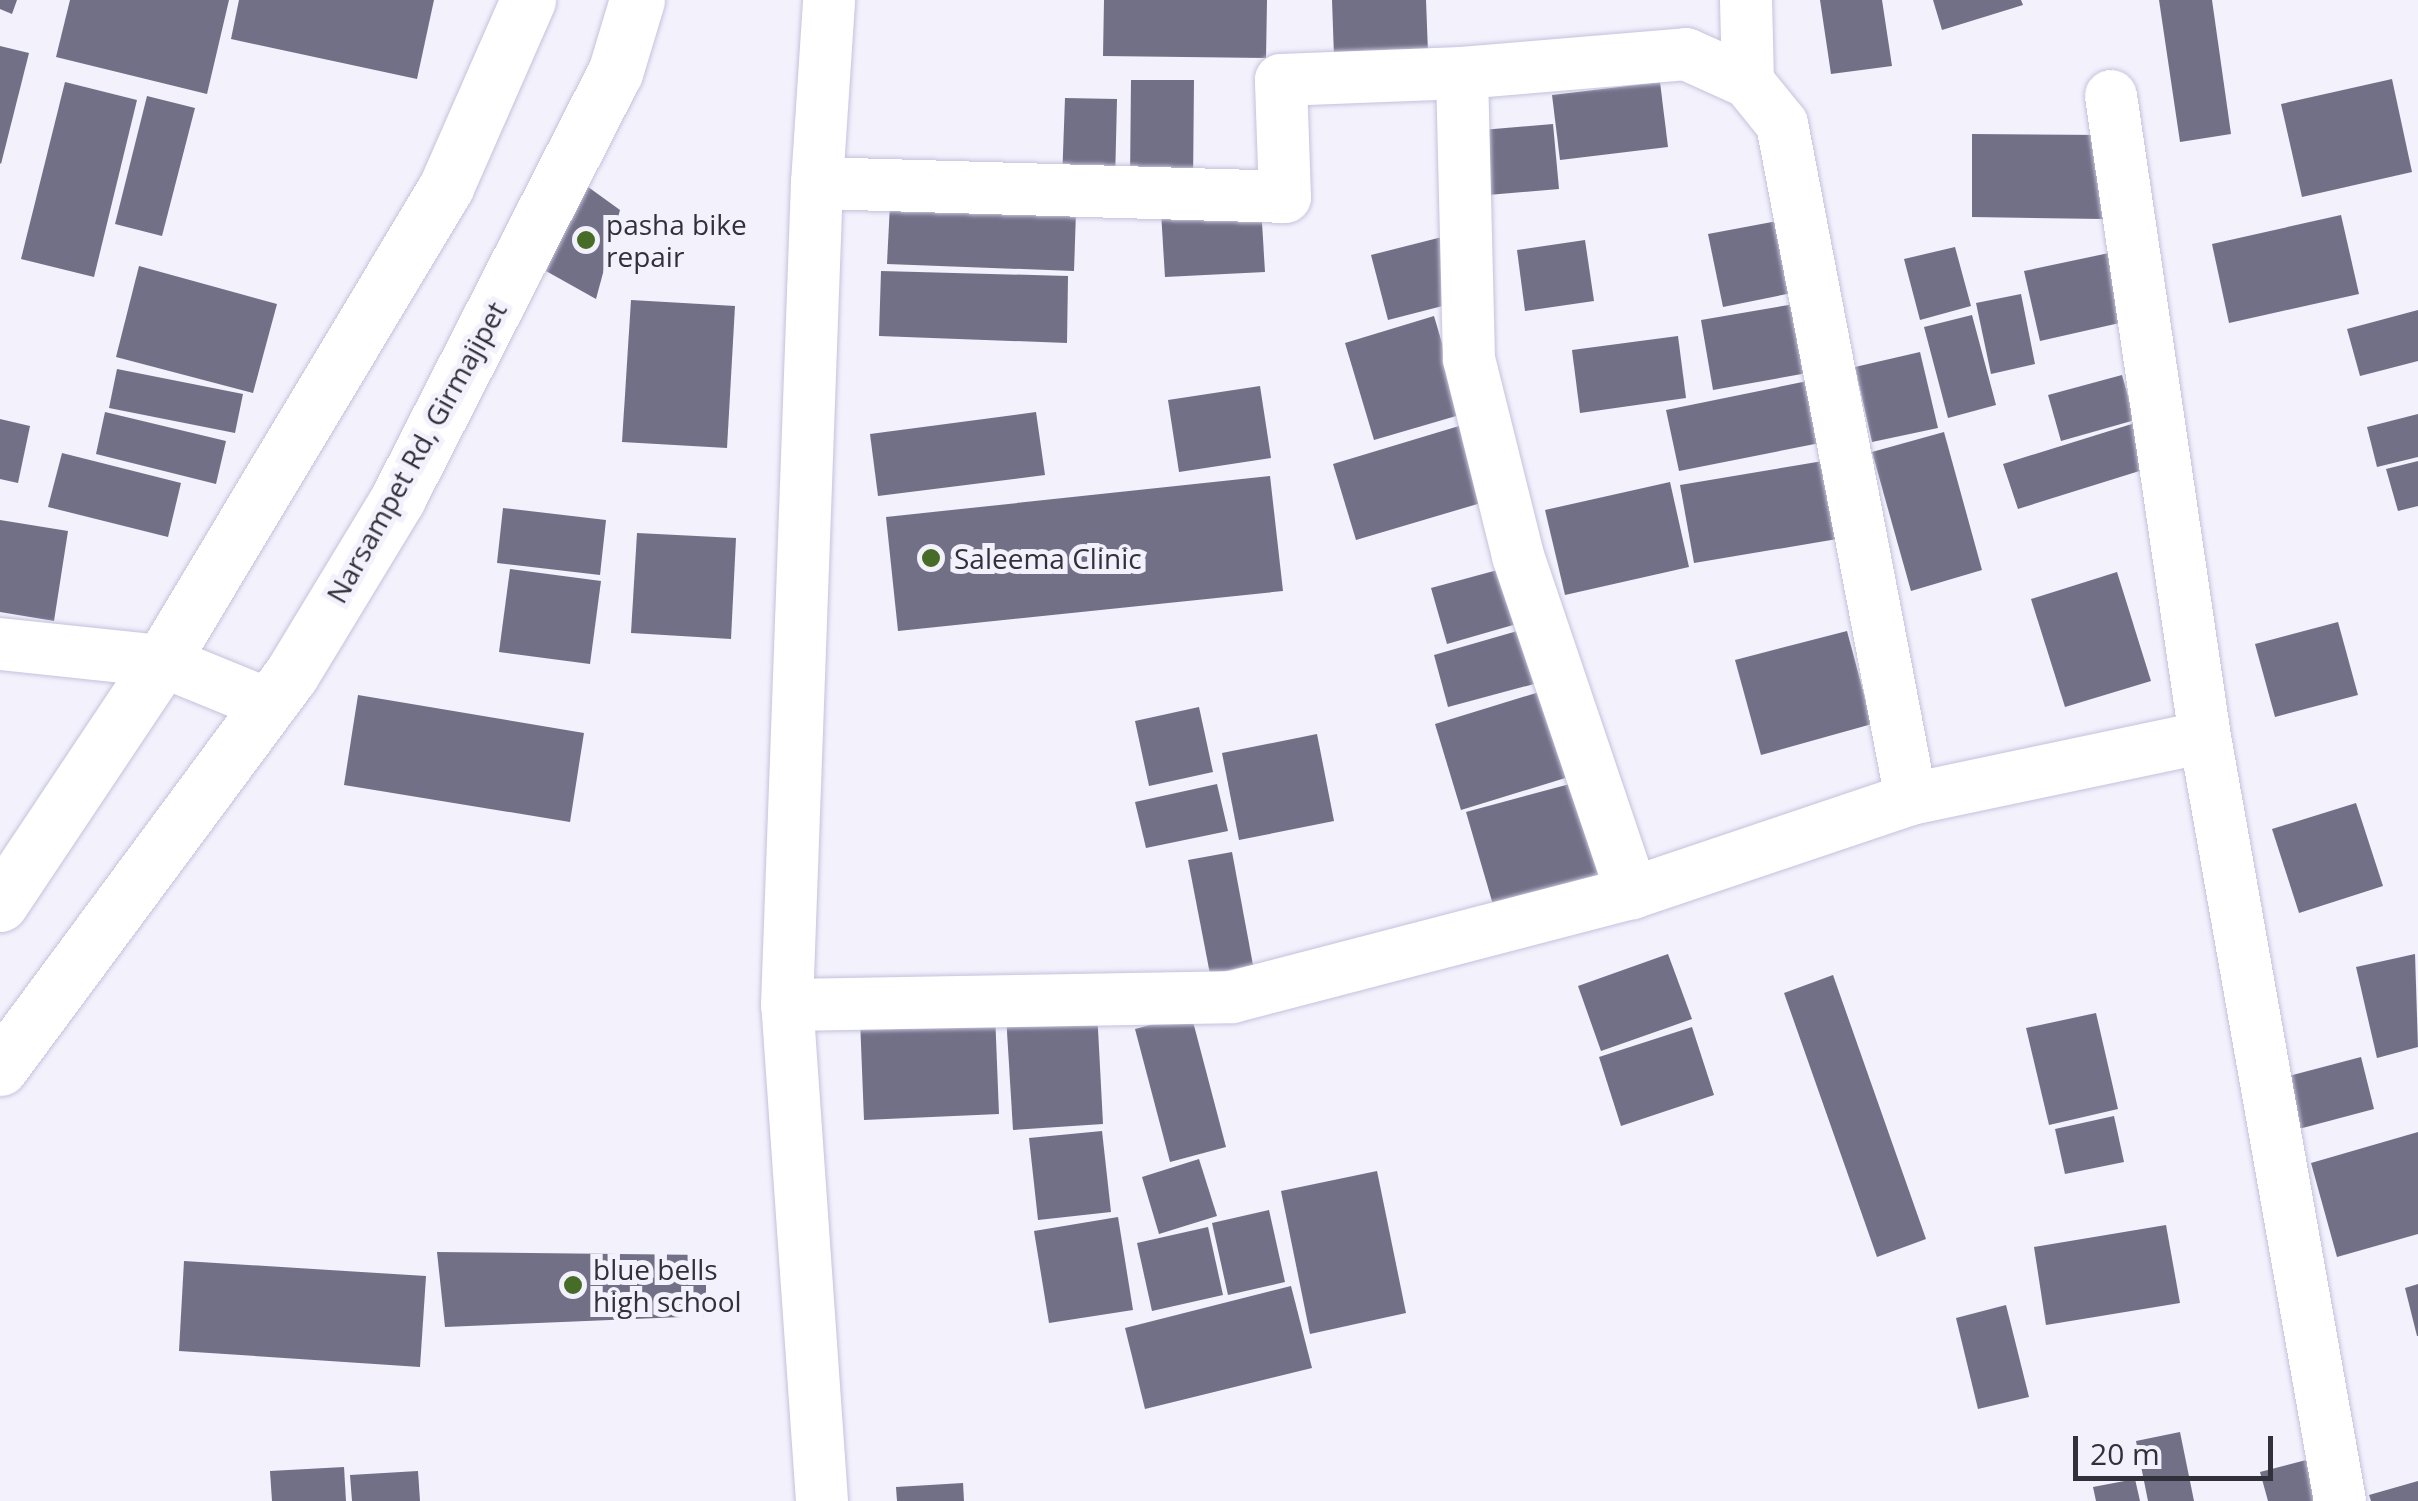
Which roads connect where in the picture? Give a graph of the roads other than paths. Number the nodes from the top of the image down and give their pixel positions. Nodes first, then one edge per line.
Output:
1 (528, 0) edge
2 (637, 0) edge
3 (829, 0) edge
4 (1746, 0) edge
5 (1462, 73) junction
6 (1748, 82) junction
7 (2111, 96) dead end
8 (817, 183) junction
9 (0, 644) edge
10 (162, 661) junction
11 (270, 704) junction
12 (2205, 738) junction
13 (1911, 798) junction
14 (1632, 892) junction
15 (0, 904) edge
16 (787, 1005) junction
17 (0, 1068) edge
18 (822, 1501) edge
19 (2340, 1501) edge

1 - 10 main road
2 - 11 main road, Narsampet Rd, Girmajipet
3 - 8 street
4 - 6 street
5 - 6 street
5 - 8 street
5 - 14 street
6 - 13 street
7 - 12 street
8 - 16 street
9 - 10 street
10 - 11 street
10 - 15 main road
11 - 17 main road, Narsampet Rd, Girmajipet
12 - 13 street
12 - 19 street
13 - 14 street
14 - 16 street
16 - 18 street

